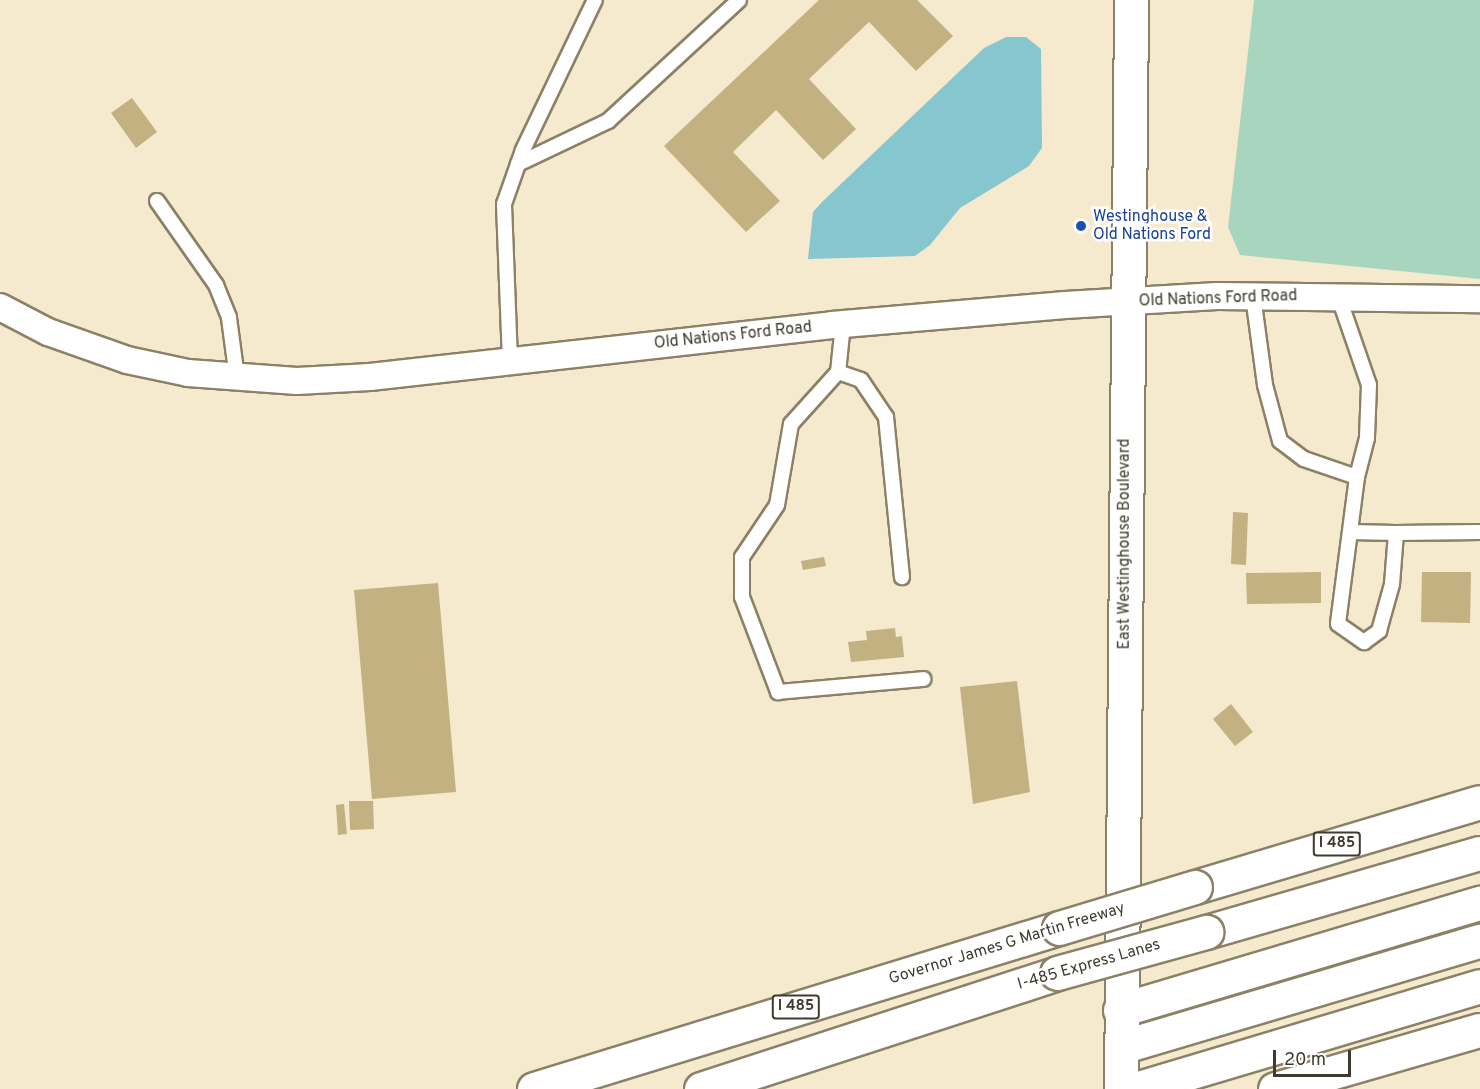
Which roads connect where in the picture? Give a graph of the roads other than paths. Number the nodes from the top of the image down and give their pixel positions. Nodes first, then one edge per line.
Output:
1 (595, 0) edge
2 (739, 0) edge
3 (1131, 0) edge
4 (518, 164) junction
5 (157, 201) dead end
6 (1338, 295) junction
7 (1254, 296) junction
8 (1480, 299) edge
9 (1126, 302) junction
10 (0, 307) edge
11 (843, 324) junction
12 (510, 361) junction
13 (838, 372) junction
14 (237, 378) junction
15 (1357, 477) junction
16 (1350, 532) junction
17 (1480, 532) edge
18 (1395, 533) junction
19 (902, 577) dead end
20 (922, 679) dead end
21 (1480, 802) edge
22 (1480, 853) edge
23 (1480, 903) edge
24 (1480, 941) edge
25 (1480, 986) edge
26 (1120, 1010) junction
27 (1480, 1030) edge
28 (1121, 1047) junction
29 (534, 1089) edge
30 (701, 1089) edge
31 (1121, 1089) edge
32 (1135, 1089) edge
33 (1275, 1089) edge

1 - 4 lane
2 - 4 lane
3 - 9 main road, East Westinghouse Boulevard
4 - 12 lane
5 - 14 lane
6 - 7 street, Old Nations Ford Road
6 - 8 street, Old Nations Ford Road
6 - 15 lane
7 - 9 street, Old Nations Ford Road
7 - 15 lane
9 - 11 street, Old Nations Ford Road
9 - 26 main road, East Westinghouse Boulevard
10 - 14 street, Old Nations Ford Road
11 - 12 street, Old Nations Ford Road
11 - 13 lane
12 - 14 street, Old Nations Ford Road
13 - 19 lane
13 - 20 lane
15 - 16 lane
16 - 18 lane
16 - 18 lane
17 - 18 lane
21 - 29 main road, Governor James G Martin Freeway / I 485, bridge
22 - 30 main road, I-485 Express Lanes, bridge
23 - 26 main road
24 - 28 main road
25 - 32 main road
26 - 28 main road, East Westinghouse Boulevard
27 - 33 main road
28 - 31 main road, East Westinghouse Boulevard

